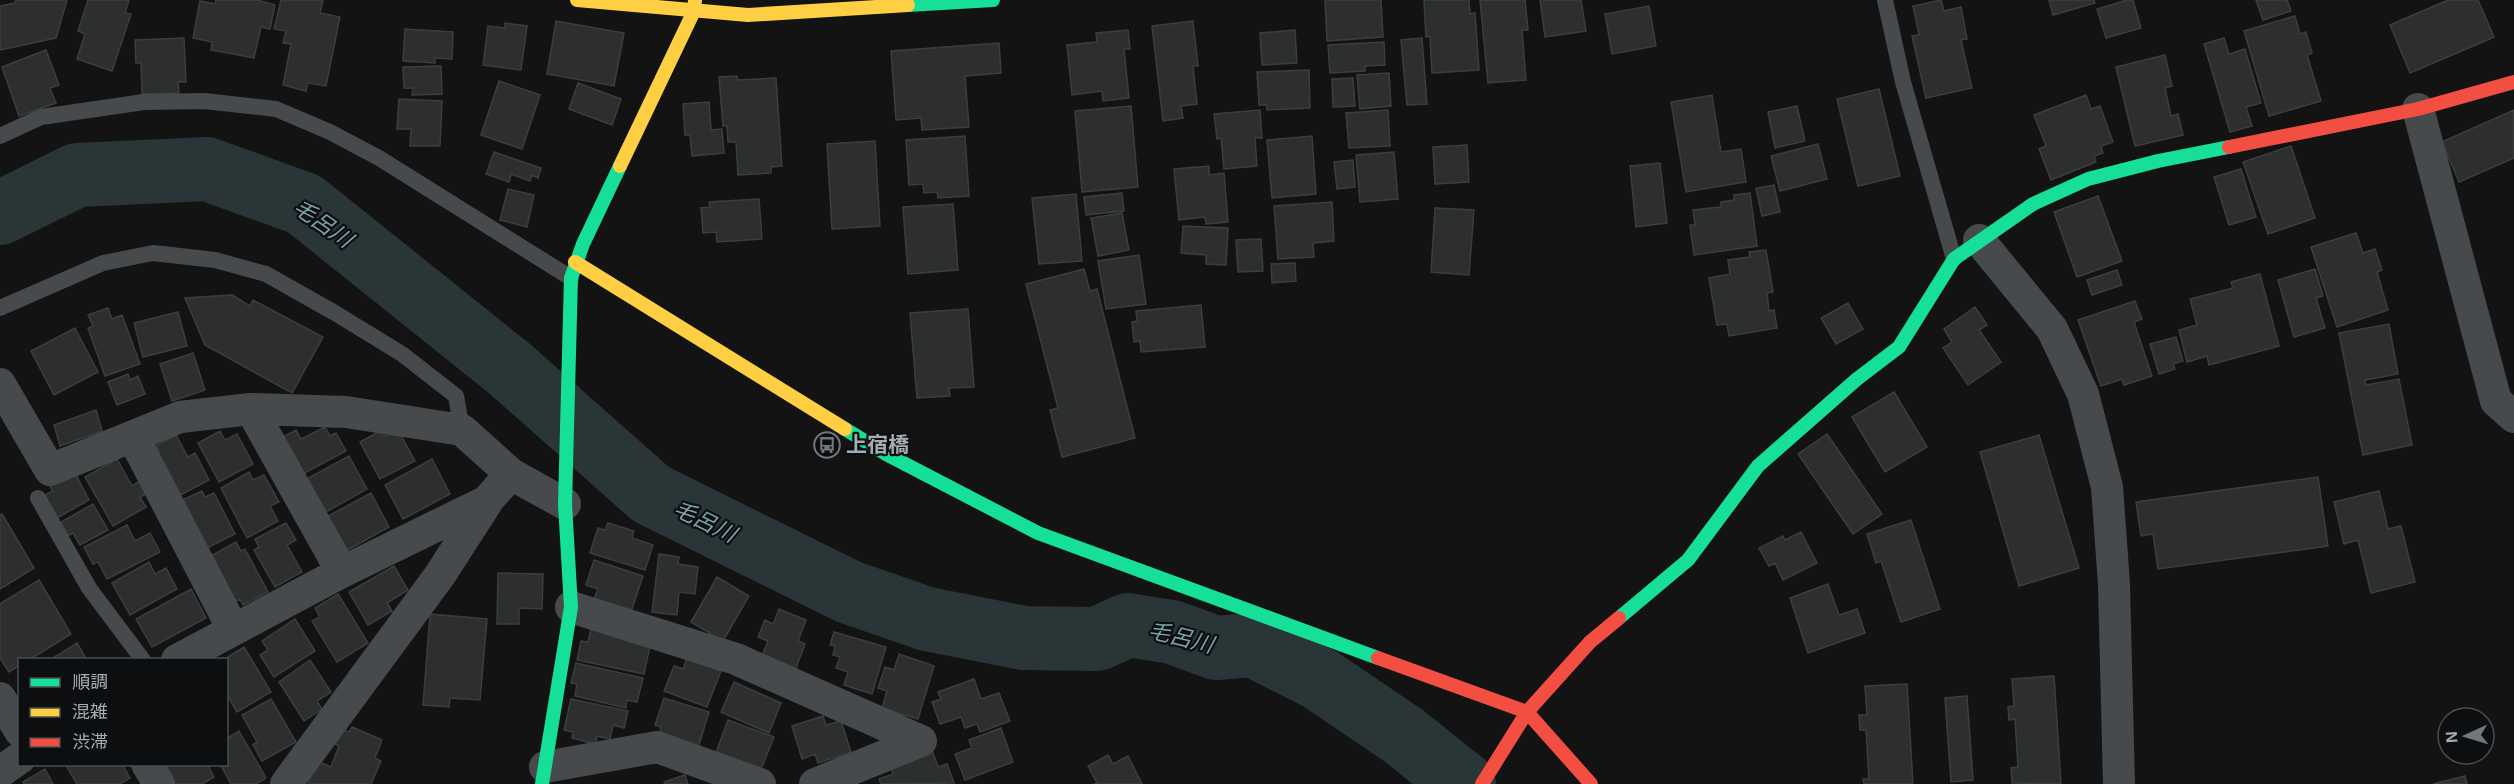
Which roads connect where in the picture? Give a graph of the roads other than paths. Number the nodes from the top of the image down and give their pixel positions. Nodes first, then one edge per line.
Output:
1 (577, 0) edge
2 (993, 0) edge
3 (1885, 0) edge
4 (948, 2) edge
5 (694, 6) edge
6 (2514, 82) edge
7 (2418, 109) junction
8 (0, 136) edge
9 (1978, 240) junction
10 (1954, 259) junction
11 (573, 270) junction
12 (0, 308) edge
13 (0, 384) edge
14 (252, 409) junction
15 (2514, 417) edge
16 (462, 430) junction
17 (133, 437) junction
18 (511, 474) junction
19 (38, 498) dead end
20 (488, 501) junction
21 (565, 504) junction
22 (342, 572) junction
23 (571, 607) junction
24 (233, 629) junction
25 (142, 658) edge
26 (181, 658) edge
27 (0, 698) edge
28 (1527, 712) junction
29 (18, 728) edge
30 (18, 759) edge
31 (148, 766) edge
32 (0, 772) edge
33 (544, 776) edge
34 (159, 784) edge
35 (286, 784) edge
36 (760, 784) edge
37 (814, 784) edge
38 (1482, 784) edge
39 (1591, 784) edge
40 (2119, 784) edge

1 - 5 street
2 - 4 street
3 - 10 lane
4 - 5 street
5 - 11 street
6 - 7 street
7 - 9 street
7 - 15 street
8 - 11 lane
9 - 10 street
9 - 40 street
10 - 28 street
11 - 21 street
11 - 28 street
12 - 16 lane
13 - 17 street
14 - 16 street
14 - 17 street
14 - 22 street
16 - 18 street
17 - 24 street
18 - 20 street
18 - 21 street
19 - 25 lane
20 - 22 street
20 - 35 street
21 - 23 street
22 - 24 street
23 - 33 street
23 - 37 street
24 - 26 street
27 - 29 street
28 - 38 street
28 - 39 street
30 - 32 street
31 - 34 street
33 - 36 street

